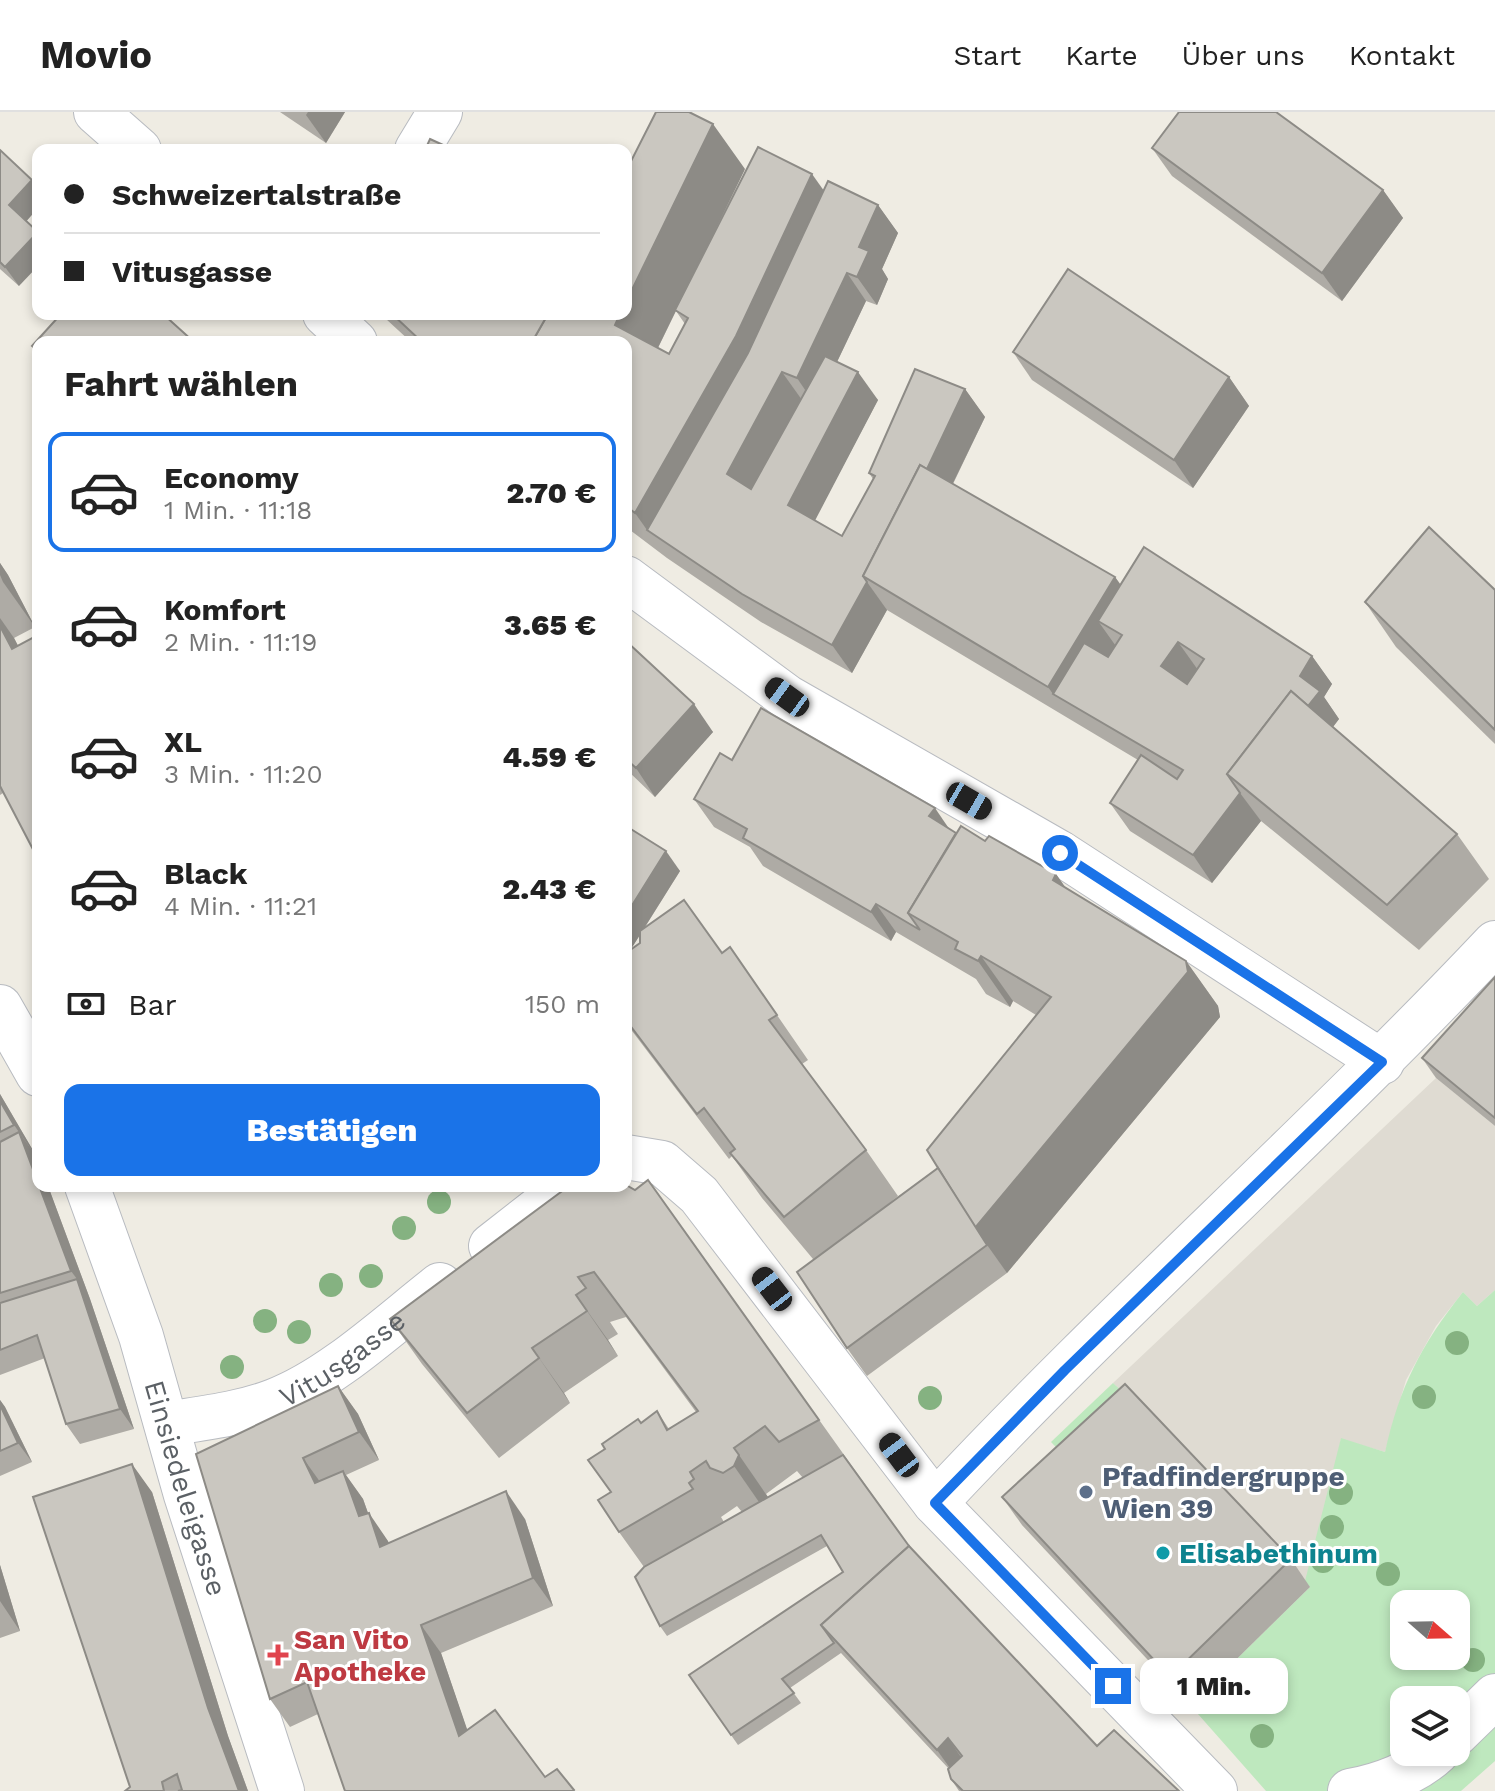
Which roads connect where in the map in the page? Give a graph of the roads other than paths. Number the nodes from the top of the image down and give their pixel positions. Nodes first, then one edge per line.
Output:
1 (96, 112) edge
2 (440, 112) edge
3 (132, 144) edge
4 (421, 144) edge
5 (331, 320) edge
6 (349, 336) edge
7 (632, 582) edge
8 (1495, 943) edge
9 (0, 1007) edge
10 (1382, 1062) junction
11 (32, 1063) edge
12 (632, 1158) edge
13 (89, 1192) edge
14 (560, 1192) edge
15 (167, 1424) junction
16 (935, 1503) junction
17 (1495, 1696) edge
18 (1470, 1720) edge
19 (1417, 1766) edge
20 (282, 1791) edge
21 (1215, 1791) edge
22 (1350, 1791) edge

1 - 3 street
2 - 4 street
5 - 6 street
7 - 10 street
8 - 10 street
9 - 11 street
10 - 16 street
12 - 16 street
13 - 15 street, Einsiedeleigasse
14 - 15 street, Vitusgasse
15 - 20 street, Einsiedeleigasse
16 - 21 street
17 - 18 street
19 - 22 street

